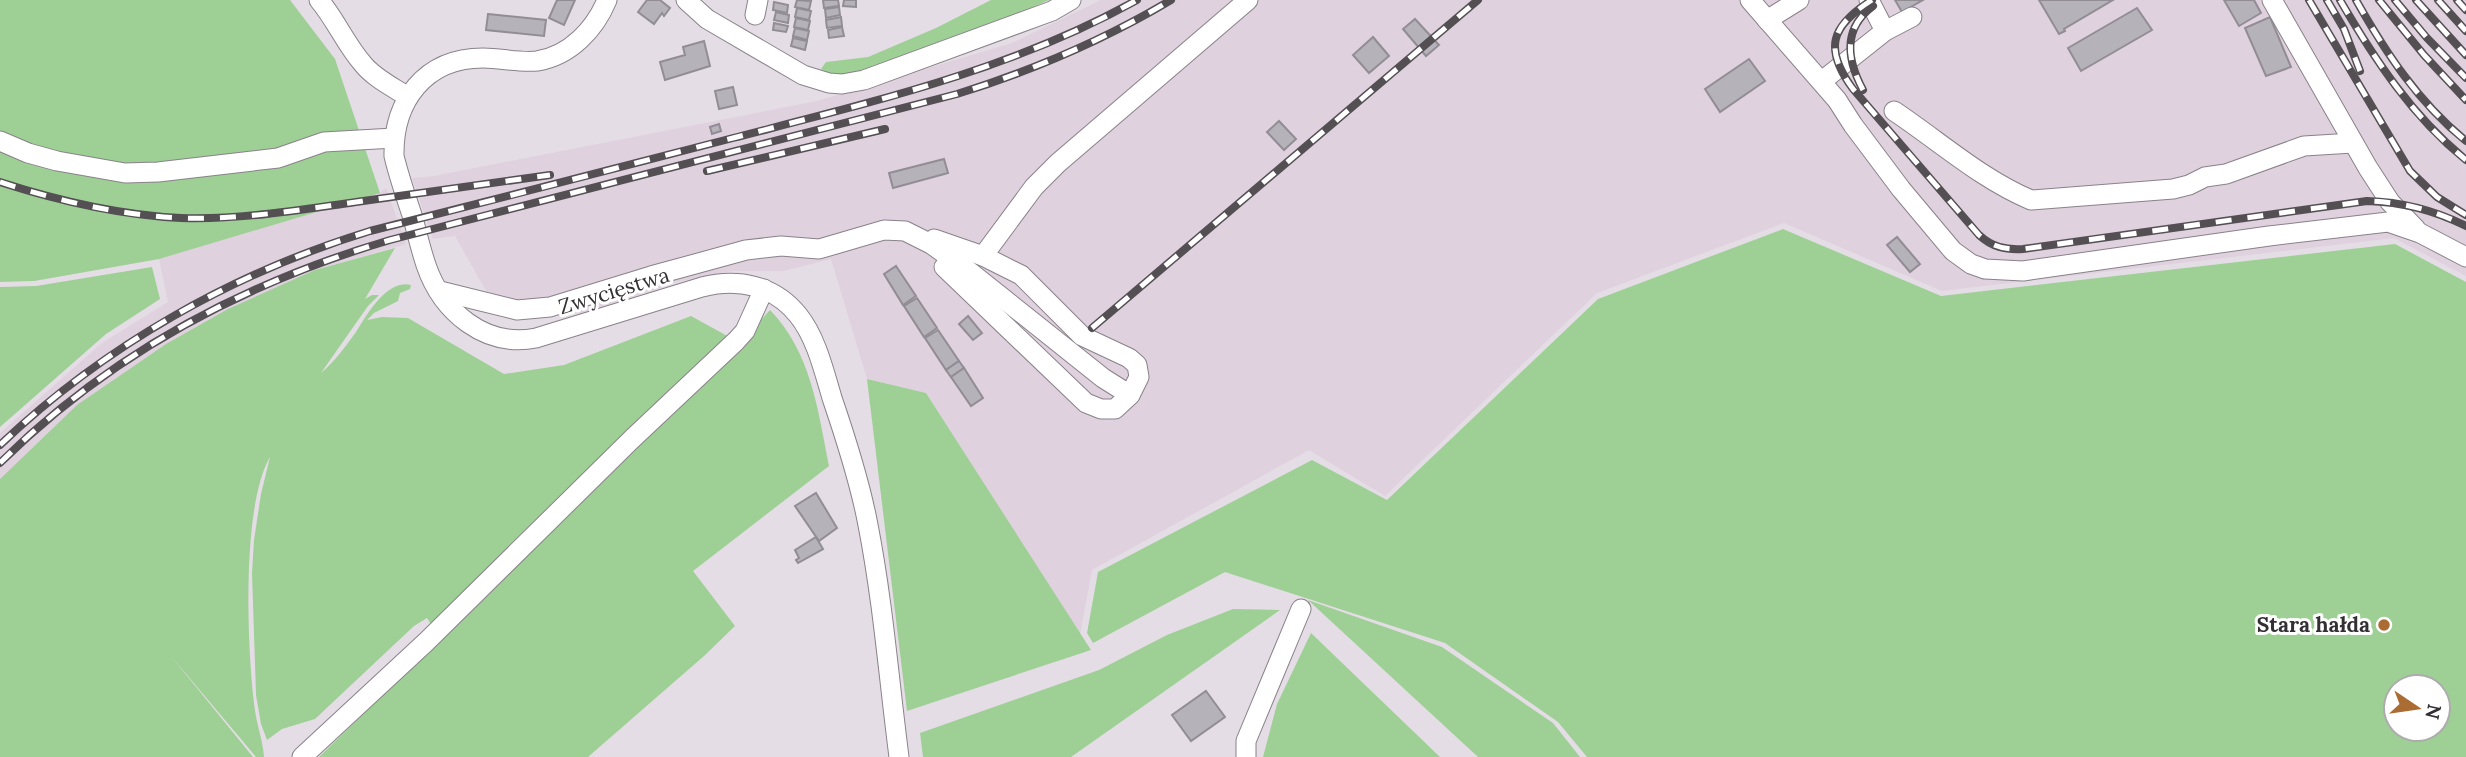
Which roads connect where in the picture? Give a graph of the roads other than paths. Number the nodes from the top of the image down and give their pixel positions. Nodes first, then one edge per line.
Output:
1 (319, 0) edge
2 (607, 0) edge
3 (685, 0) edge
4 (1071, 0) edge
5 (1248, 0) edge
6 (1750, 0) edge
7 (1799, 0) edge
8 (1869, 0) edge
9 (2272, 0) edge
10 (1912, 17) dead end
11 (1767, 20) junction
12 (1885, 31) junction
13 (1822, 81) junction
14 (408, 97) junction
15 (1894, 111) dead end
16 (394, 138) junction
17 (0, 141) edge
18 (2353, 144) junction
19 (905, 231) junction
20 (2420, 233) junction
21 (850, 238) junction
22 (983, 256) junction
23 (2466, 257) edge
24 (764, 289) junction
25 (440, 291) junction
26 (1130, 395) junction
27 (1301, 609) dead end
28 (302, 757) edge
29 (899, 757) edge
30 (1246, 757) edge

1 - 14 street
2 - 14 street, Zwycięstwa
3 - 4 street
5 - 22 street
6 - 11 street
7 - 11 street
8 - 12 street
9 - 18 street
10 - 12 street
11 - 13 street
12 - 13 street
13 - 20 street
14 - 16 street, Zwycięstwa
15 - 18 street
16 - 17 street
16 - 25 street, Zwycięstwa
18 - 20 street
19 - 21 street
19 - 22 street
19 - 26 street
20 - 23 street
21 - 25 street
21 - 26 street
22 - 26 street
24 - 25 street, Zwycięstwa
24 - 28 street
24 - 29 street, Zwycięstwa
27 - 30 street

